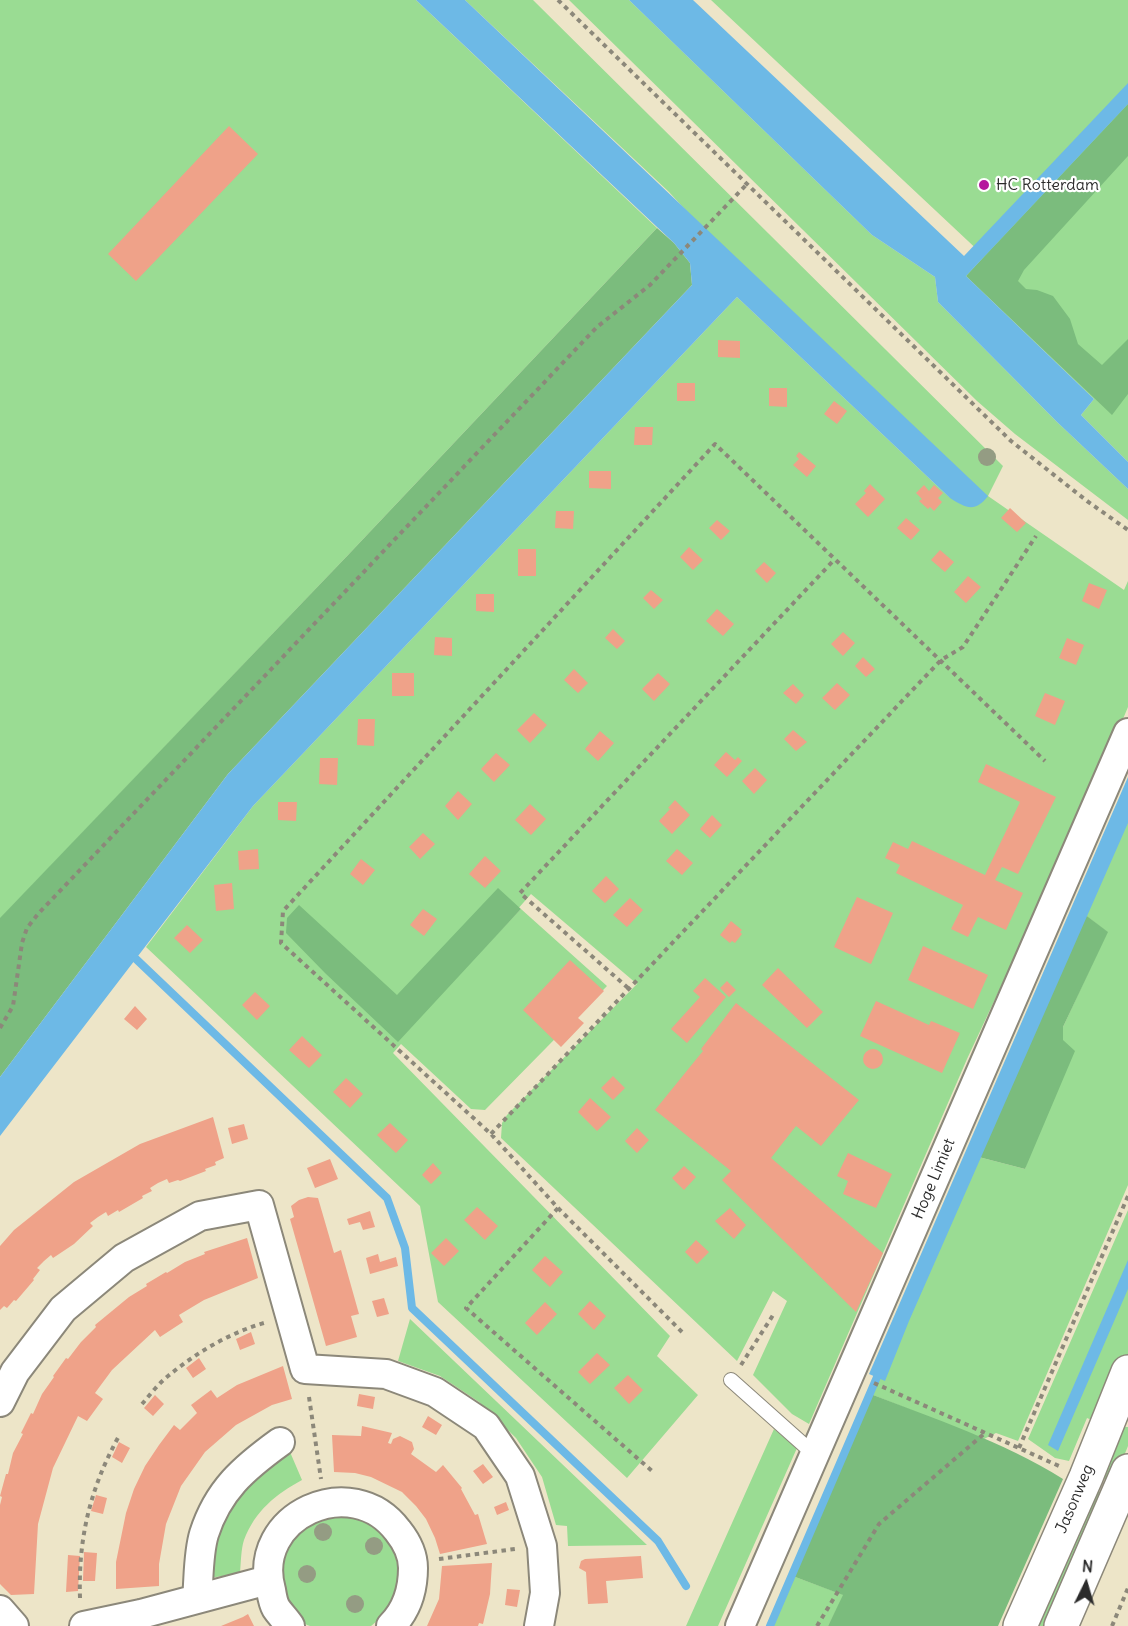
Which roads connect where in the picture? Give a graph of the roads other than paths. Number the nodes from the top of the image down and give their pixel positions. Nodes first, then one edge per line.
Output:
1 (1128, 732) edge
2 (731, 1380) road end
3 (1126, 1380) edge
4 (0, 1402) edge
5 (280, 1442) dead end
6 (814, 1454) junction
7 (1128, 1471) edge
8 (268, 1580) junction
9 (197, 1599) junction
10 (0, 1610) edge
11 (82, 1616) edge
12 (143, 1620) edge
13 (14, 1626) edge
14 (290, 1626) edge
15 (391, 1626) edge
16 (539, 1626) edge
17 (740, 1626) edge
18 (1020, 1626) edge
19 (1061, 1626) edge

1 - 6 street, Hoge Limiet
2 - 6 lane
3 - 18 street, Jasonweg
4 - 16 street
5 - 9 street
6 - 17 street, Hoge Limiet
7 - 19 street
8 - 9 street
8 - 14 street
8 - 15 street
9 - 12 street
10 - 13 street
11 - 12 street

